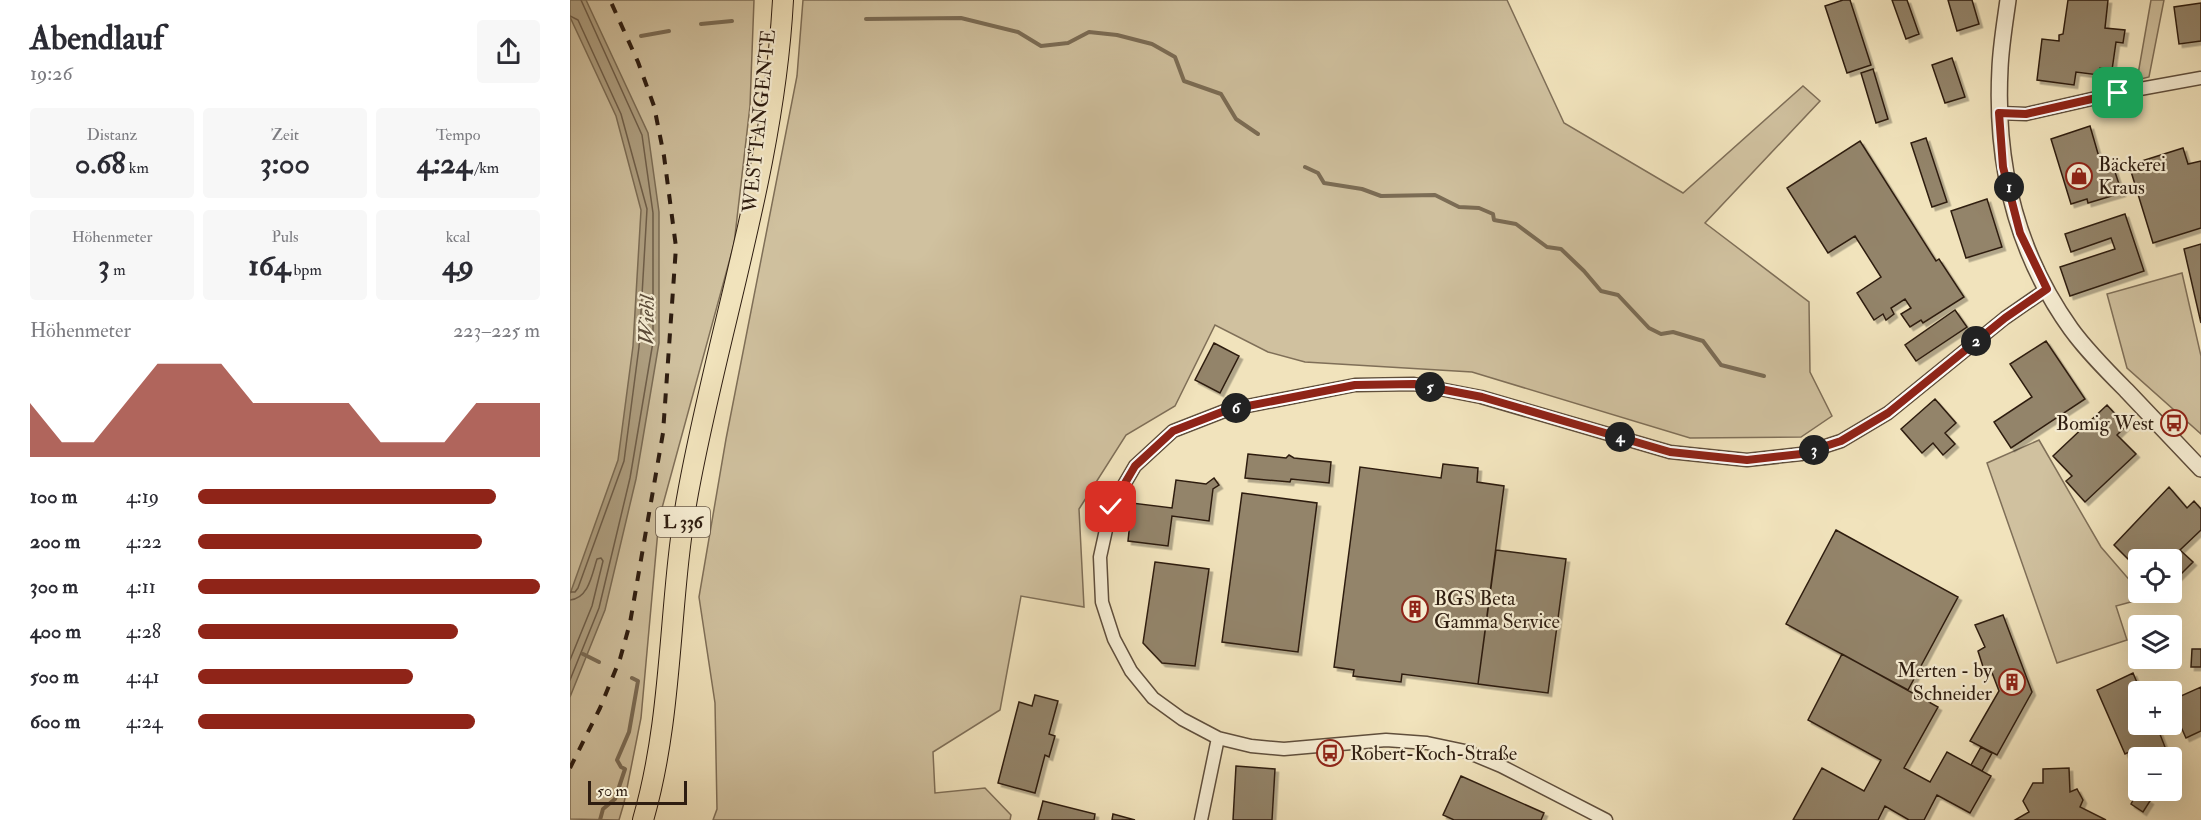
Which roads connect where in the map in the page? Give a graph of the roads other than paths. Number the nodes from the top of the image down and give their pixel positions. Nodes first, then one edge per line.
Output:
1 (770, 0) edge
2 (783, 0) edge
3 (2008, 0) edge
4 (2201, 78) edge
5 (1999, 113) junction
6 (749, 228) junction
7 (2047, 289) junction
8 (2201, 469) edge
9 (1218, 738) junction
10 (643, 820) edge
11 (1201, 820) edge
12 (1606, 820) edge

1 - 6 main road, WESTTANGENTE / L 336
2 - 6 main road, WESTTANGENTE / L 336
3 - 5 street
4 - 5 street
5 - 7 street
6 - 10 main road, L 336
7 - 8 street
7 - 9 street
9 - 11 street
9 - 12 street

